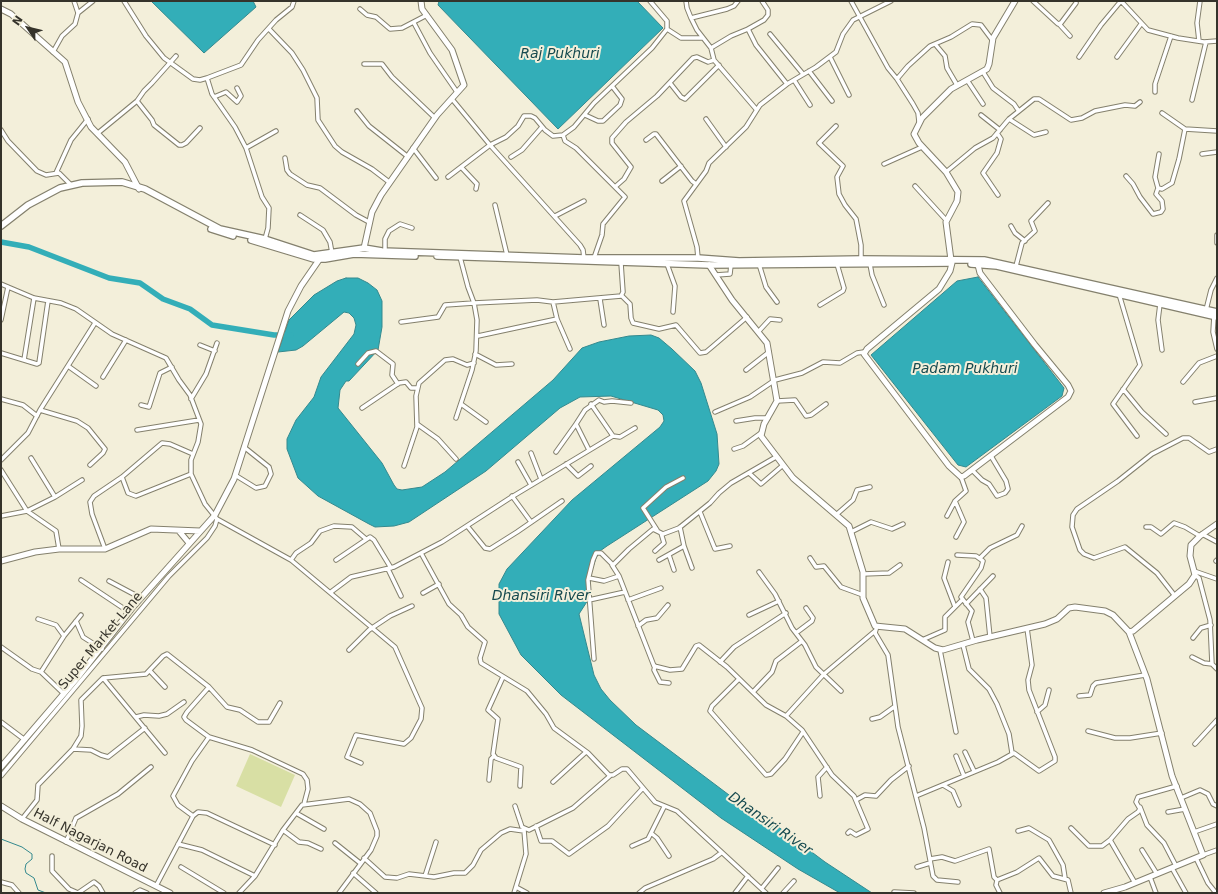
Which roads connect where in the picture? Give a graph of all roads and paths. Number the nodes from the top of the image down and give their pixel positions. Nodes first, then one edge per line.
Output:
1 (74, 1) edge
2 (93, 1) edge
3 (124, 1) edge
4 (294, 1) edge
5 (650, 1) edge
6 (686, 1) edge
7 (738, 1) edge
8 (762, 1) edge
9 (850, 1) edge
10 (891, 1) edge
11 (1015, 1) edge
12 (1033, 1) edge
13 (1200, 1) edge
14 (420, 2) edge
15 (1076, 3) dead end
16 (1, 9) edge
17 (360, 9) dead end
18 (78, 13) junction
19 (427, 15) junction
20 (858, 17) junction
21 (691, 18) junction
22 (414, 23) junction
23 (1059, 24) junction
24 (1141, 24) junction
25 (269, 29) junction
26 (667, 29) junction
27 (748, 29) junction
28 (770, 34) dead end
29 (1070, 36) dead end
30 (1171, 36) junction
31 (703, 38) junction
32 (993, 41) junction
33 (1199, 41) junction
34 (1217, 41) edge
35 (1206, 42) junction
36 (934, 44) junction
37 (711, 48) junction
38 (53, 52) junction
39 (176, 56) dead end
40 (1117, 56) dead end
41 (830, 57) junction
42 (1079, 57) dead end
43 (714, 60) junction
44 (170, 63) junction
45 (364, 64) dead end
46 (719, 65) junction
47 (809, 71) junction
48 (983, 72) junction
49 (803, 74) junction
50 (207, 78) junction
51 (897, 79) junction
52 (794, 80) junction
53 (967, 80) junction
54 (670, 83) junction
55 (788, 84) junction
56 (957, 85) junction
57 (612, 86) junction
58 (237, 88) dead end
59 (457, 92) junction
60 (1155, 92) dead end
61 (849, 95) dead end
62 (214, 96) junction
63 (452, 98) junction
64 (1192, 100) dead end
65 (137, 101) junction
66 (832, 101) dead end
67 (1140, 102) dead end
68 (983, 104) dead end
69 (810, 105) dead end
70 (756, 110) junction
71 (1018, 110) junction
72 (357, 111) dead end
73 (1162, 113) dead end
74 (585, 115) junction
75 (981, 116) dead end
76 (435, 118) junction
77 (88, 119) junction
78 (706, 119) dead end
79 (1009, 119) junction
80 (919, 122) junction
81 (836, 126) dead end
82 (542, 127) junction
83 (200, 128) dead end
84 (1185, 129) junction
85 (1, 130) edge
86 (1217, 130) edge
87 (276, 131) dead end
88 (999, 132) junction
89 (1046, 132) dead end
90 (98, 133) junction
91 (563, 135) junction
92 (646, 140) dead end
93 (490, 145) junction
94 (726, 147) junction
95 (922, 147) junction
96 (246, 148) junction
97 (412, 148) junction
98 (1217, 152) edge
99 (1159, 154) dead end
100 (1202, 154) dead end
101 (407, 156) junction
102 (511, 157) dead end
103 (285, 158) dead end
104 (884, 164) dead end
105 (681, 166) junction
106 (461, 167) junction
107 (56, 172) junction
108 (946, 172) junction
109 (1126, 176) dead end
110 (448, 177) dead end
111 (436, 178) dead end
112 (662, 181) dead end
113 (389, 182) junction
114 (696, 184) junction
115 (71, 185) junction
116 (616, 186) junction
117 (915, 186) dead end
118 (139, 188) junction
119 (1158, 188) junction
120 (476, 189) dead end
121 (998, 195) dead end
122 (584, 201) dead end
123 (1048, 204) dead end
124 (495, 205) dead end
125 (300, 215) dead end
126 (555, 216) junction
127 (946, 220) junction
128 (369, 222) junction
129 (2, 224) edge
130 (1011, 226) dead end
131 (412, 228) dead end
132 (1217, 235) edge
133 (265, 239) junction
134 (1025, 241) junction
135 (1217, 243) edge
136 (364, 248) junction
137 (385, 251) junction
138 (332, 253) junction
139 (507, 255) junction
140 (321, 257) junction
141 (460, 257) junction
142 (584, 258) junction
143 (594, 258) junction
144 (698, 258) junction
145 (861, 258) junction
146 (952, 261) junction
147 (977, 262) junction
148 (621, 263) junction
149 (667, 264) junction
150 (759, 264) junction
151 (838, 264) junction
152 (870, 264) junction
153 (709, 265) junction
154 (731, 265) junction
155 (1016, 266) junction
156 (716, 275) junction
157 (1217, 278) edge
158 (1, 284) edge
159 (8, 287) junction
160 (1119, 294) junction
161 (622, 296) junction
162 (34, 298) junction
163 (600, 299) junction
164 (48, 301) junction
165 (553, 302) junction
166 (777, 302) dead end
167 (474, 303) junction
168 (1160, 304) junction
169 (820, 305) dead end
170 (884, 305) dead end
171 (1206, 310) junction
172 (673, 312) dead end
173 (1216, 315) edge
174 (746, 317) junction
175 (557, 319) junction
176 (1, 320) edge
177 (780, 320) dead end
178 (401, 322) dead end
179 (95, 323) junction
180 (604, 325) dead end
181 (759, 331) junction
182 (478, 336) junction
183 (126, 340) junction
184 (217, 343) dead end
185 (200, 345) dead end
186 (570, 349) dead end
187 (1217, 349) edge
188 (1162, 350) dead end
189 (215, 351) junction
190 (769, 352) junction
191 (864, 352) junction
192 (1, 354) edge
193 (476, 354) junction
194 (1217, 357) edge
195 (24, 360) junction
196 (474, 363) junction
197 (358, 364) dead end
198 (512, 364) dead end
199 (68, 366) junction
200 (172, 367) junction
201 (746, 370) dead end
202 (103, 377) dead end
203 (775, 380) junction
204 (1183, 382) dead end
205 (398, 384) junction
206 (96, 386) dead end
207 (417, 388) junction
208 (1123, 388) junction
209 (1217, 398) edge
210 (1, 399) edge
211 (191, 399) junction
212 (778, 401) junction
213 (1195, 402) dead end
214 (631, 403) dead end
215 (461, 404) junction
216 (591, 404) junction
217 (826, 404) dead end
218 (141, 405) dead end
219 (362, 408) dead end
220 (40, 410) junction
221 (715, 412) dead end
222 (36, 416) junction
223 (456, 418) dead end
224 (768, 418) junction
225 (199, 420) junction
226 (736, 421) dead end
227 (486, 422) dead end
228 (417, 424) junction
229 (576, 424) junction
230 (635, 428) dead end
231 (137, 430) dead end
232 (761, 433) junction
233 (1166, 434) dead end
234 (613, 436) junction
235 (1137, 436) dead end
236 (244, 447) junction
237 (734, 449) dead end
238 (1217, 449) edge
239 (589, 450) junction
240 (556, 452) dead end
241 (531, 453) dead end
242 (193, 454) junction
243 (991, 456) junction
244 (776, 457) junction
245 (31, 458) dead end
246 (456, 459) dead end
247 (1, 460) edge
248 (518, 462) dead end
249 (566, 464) junction
250 (90, 465) dead end
251 (404, 466) dead end
252 (590, 466) dead end
253 (782, 466) junction
254 (1, 470) edge
255 (972, 470) junction
256 (749, 473) junction
257 (191, 474) junction
258 (235, 475) junction
259 (960, 476) junction
260 (122, 478) junction
261 (683, 478) dead end
262 (541, 479) junction
263 (82, 480) dead end
264 (531, 485) junction
265 (870, 487) dead end
266 (512, 496) junction
267 (55, 497) junction
268 (562, 501) dead end
269 (955, 501) junction
270 (27, 511) junction
271 (700, 512) junction
272 (837, 514) junction
273 (1, 516) edge
274 (946, 516) dead end
275 (216, 517) junction
276 (531, 522) junction
277 (903, 524) dead end
278 (1217, 524) edge
279 (468, 526) junction
280 (1022, 526) dead end
281 (680, 527) junction
282 (1146, 527) dead end
283 (179, 531) junction
284 (200, 531) junction
285 (660, 532) junction
286 (851, 532) junction
287 (1201, 535) junction
288 (956, 537) dead end
289 (366, 539) junction
290 (1217, 542) edge
291 (189, 543) junction
292 (684, 546) junction
293 (730, 546) dead end
294 (59, 549) junction
295 (105, 549) junction
296 (655, 551) dead end
297 (421, 553) junction
298 (669, 555) junction
299 (957, 555) dead end
300 (810, 558) dead end
301 (980, 558) junction
302 (291, 560) junction
303 (336, 560) dead end
304 (659, 560) dead end
305 (1, 561) edge
306 (948, 562) dead end
307 (612, 565) junction
308 (900, 565) dead end
309 (692, 568) dead end
310 (390, 569) junction
311 (674, 570) dead end
312 (759, 572) dead end
313 (1194, 573) junction
314 (863, 574) junction
315 (619, 576) junction
316 (993, 576) dead end
317 (589, 578) junction
318 (1217, 579) edge
319 (82, 580) dead end
320 (109, 581) dead end
321 (439, 584) junction
322 (661, 588) dead end
323 (980, 589) junction
324 (331, 592) junction
325 (625, 592) junction
326 (423, 593) dead end
327 (863, 595) junction
328 (401, 596) dead end
329 (1175, 596) junction
330 (141, 598) junction
331 (589, 600) junction
332 (628, 600) junction
333 (962, 600) junction
334 (779, 601) junction
335 (966, 604) junction
336 (668, 605) dead end
337 (412, 606) dead end
338 (955, 607) junction
339 (806, 608) dead end
340 (129, 612) junction
341 (786, 613) junction
342 (82, 615) dead end
343 (749, 615) dead end
344 (38, 619) dead end
345 (76, 621) junction
346 (1211, 625) junction
347 (638, 626) junction
348 (1027, 628) junction
349 (373, 629) junction
350 (876, 629) junction
351 (1129, 632) junction
352 (796, 633) junction
353 (64, 636) junction
354 (990, 637) junction
355 (1193, 638) dead end
356 (922, 640) junction
357 (802, 641) junction
358 (973, 641) junction
359 (1212, 644) junction
360 (963, 645) junction
361 (1, 647) edge
362 (1217, 647) edge
363 (103, 649) junction
364 (349, 650) dead end
365 (940, 650) junction
366 (1192, 657) dead end
367 (594, 659) dead end
368 (720, 662) junction
369 (1212, 664) junction
370 (655, 666) junction
371 (1217, 669) edge
372 (150, 671) junction
373 (41, 672) junction
374 (824, 674) junction
375 (1145, 674) junction
376 (503, 677) junction
377 (103, 678) junction
378 (739, 679) junction
379 (669, 683) dead end
380 (209, 687) junction
381 (165, 688) dead end
382 (1049, 690) dead end
383 (841, 691) dead end
384 (753, 692) junction
385 (63, 693) junction
386 (1079, 696) dead end
387 (184, 702) dead end
388 (280, 703) dead end
389 (894, 707) junction
390 (1037, 712) junction
391 (786, 716) junction
392 (136, 717) junction
393 (872, 719) dead end
394 (1217, 720) edge
395 (1, 722) edge
396 (145, 728) junction
397 (1088, 731) dead end
398 (803, 732) junction
399 (956, 732) dead end
400 (1162, 734) junction
401 (209, 737) junction
402 (25, 740) junction
403 (1195, 744) dead end
404 (73, 749) junction
405 (586, 752) junction
406 (965, 752) dead end
407 (165, 753) dead end
408 (1012, 753) junction
409 (494, 756) junction
410 (956, 756) dead end
411 (361, 763) dead end
412 (909, 766) junction
413 (1, 767) edge
414 (151, 767) dead end
415 (826, 767) junction
416 (974, 771) junction
417 (611, 775) junction
418 (1, 776) edge
419 (964, 776) junction
420 (489, 780) dead end
421 (553, 782) dead end
422 (943, 785) junction
423 (520, 786) dead end
424 (1176, 786) junction
425 (643, 788) junction
426 (820, 796) dead end
427 (916, 796) junction
428 (1181, 798) junction
429 (856, 800) junction
430 (304, 804) junction
431 (959, 805) dead end
432 (1, 806) edge
433 (515, 806) dead end
434 (1138, 806) junction
435 (1217, 806) edge
436 (664, 807) junction
437 (1185, 809) junction
438 (1168, 812) dead end
439 (296, 813) junction
440 (193, 816) junction
441 (22, 819) junction
442 (1217, 824) edge
443 (536, 826) junction
444 (1071, 828) dead end
445 (324, 829) dead end
446 (284, 830) junction
447 (524, 830) junction
448 (1018, 831) dead end
449 (651, 832) junction
450 (1194, 832) junction
451 (848, 833) dead end
452 (1110, 840) junction
453 (66, 842) junction
454 (335, 842) dead end
455 (436, 842) dead end
456 (178, 844) junction
457 (275, 845) junction
458 (632, 846) dead end
459 (321, 849) dead end
460 (1142, 850) dead end
461 (1217, 850) edge
462 (721, 853) junction
463 (1203, 855) junction
464 (52, 856) dead end
465 (669, 856) dead end
466 (364, 858) junction
467 (1196, 858) junction
468 (930, 861) junction
469 (360, 863) junction
470 (181, 867) dead end
471 (917, 867) dead end
472 (1174, 867) junction
473 (778, 868) dead end
474 (353, 873) junction
475 (1157, 874) junction
476 (255, 876) junction
477 (425, 876) junction
478 (748, 876) junction
479 (1150, 877) junction
480 (1065, 878) junction
481 (997, 880) junction
482 (794, 881) dead end
483 (1, 882) edge
484 (958, 882) dead end
485 (1135, 883) junction
486 (156, 886) junction
487 (516, 887) junction
488 (762, 888) junction
489 (161, 891) edge
490 (894, 892) edge
491 (19, 893) edge
492 (103, 893) edge
493 (135, 893) edge
494 (147, 893) edge
495 (170, 893) edge
496 (224, 893) edge
497 (239, 893) edge
498 (339, 893) edge
499 (376, 893) edge
500 (514, 893) edge
501 (527, 893) edge
502 (639, 893) edge
503 (735, 893) edge
504 (766, 893) edge
505 (783, 893) edge
506 (914, 893) edge
507 (1000, 893) edge
508 (1071, 893) edge
509 (1104, 893) edge
510 (1156, 893) edge
511 (1186, 893) edge
512 (1216, 893) edge

1 - 18 street
2 - 18 street
3 - 44 street
4 - 25 street
5 - 26 street
6 - 21 street
7 - 21 street
8 - 27 street
9 - 20 street
10 - 20 street
11 - 32 street
12 - 23 street
13 - 33 street
14 - 19 street
15 - 23 street
16 - 38 street
17 - 22 street
18 - 38 street
19 - 22 street
19 - 59 street
20 - 41 street
20 - 51 street
21 - 31 street
22 - 59 street
23 - 29 street
24 - 30 street
24 - 40 street
24 - 42 street
25 - 50 street
25 - 113 street
26 - 31 street
26 - 57 street
27 - 37 street
27 - 55 street
28 - 49 street
30 - 33 street
30 - 60 street
31 - 37 street
32 - 36 street
32 - 48 street
33 - 35 street
34 - 35 street
35 - 64 street
36 - 51 street
36 - 56 street
37 - 43 street
38 - 77 street
39 - 44 street
41 - 47 street
41 - 61 street
43 - 46 street
43 - 54 street
44 - 50 street
44 - 65 street
45 - 76 street
46 - 54 street
46 - 70 street
47 - 49 street
47 - 66 street
48 - 53 street
48 - 71 street
49 - 52 street
50 - 62 street
51 - 80 street
52 - 55 street
52 - 69 street
53 - 56 street
53 - 68 street
54 - 116 street
55 - 70 street
56 - 80 street
57 - 74 street
57 - 74 street
58 - 62 street
59 - 63 street
62 - 96 street
63 - 76 street
63 - 93 street
65 - 83 street
65 - 90 street
67 - 71 street
70 - 94 street
71 - 79 street
72 - 101 street
73 - 84 street
74 - 91 street
75 - 88 street
76 - 97 street
77 - 90 street
77 - 107 street
78 - 94 street
79 - 88 street
79 - 89 street
80 - 95 street
81 - 145 street
82 - 91 street
82 - 93 street
82 - 102 street
84 - 86 street
84 - 119 street
85 - 107 street
87 - 96 street
88 - 108 street
88 - 121 street
90 - 118 street
91 - 116 street
92 - 105 street
93 - 106 street
93 - 126 street
94 - 114 street
95 - 104 street
95 - 108 street
96 - 133 street
97 - 101 street
97 - 111 street
98 - 100 street
99 - 119 street
101 - 113 street
103 - 128 street
105 - 112 street
105 - 114 street
106 - 110 street
106 - 120 street
107 - 115 street
108 - 127 street
109 - 119 street
113 - 128 street
114 - 144 street
115 - 118 main road
115 - 129 main road
116 - 143 street
117 - 127 street
118 - 133 main road
118 - 140 main road
122 - 126 street
123 - 134 street
124 - 139 street
125 - 138 street
126 - 142 street
127 - 146 street
128 - 136 street
130 - 134 street
131 - 137 street
132 - 135 street
133 - 140 main road
134 - 155 street
136 - 137 main road
136 - 138 main road
137 - 139 main road
138 - 140 main road
139 - 142 main road
140 - 141 main road
140 - 236 street
141 - 148 main road
141 - 167 street
142 - 143 main road
143 - 144 main road
144 - 145 main road
145 - 146 main road
146 - 147 main road
146 - 152 main road
146 - 191 street
147 - 155 main road
147 - 160 main road
147 - 243 street
148 - 149 main road
148 - 161 street
149 - 153 main road
149 - 172 street
150 - 151 main road
150 - 154 main road
150 - 166 street
151 - 152 main road
151 - 169 street
152 - 170 street
153 - 154 main road
153 - 156 street
154 - 156 street
155 - 171 main road
156 - 174 street
157 - 171 street
158 - 159 street
159 - 162 street
159 - 176 street
160 - 168 main road
160 - 208 street
161 - 163 street
161 - 174 street
162 - 164 street
162 - 195 street
163 - 165 street
163 - 180 street
164 - 179 street
164 - 195 street
165 - 167 street
165 - 175 street
167 - 178 street
167 - 182 street
168 - 173 main road
168 - 188 street
171 - 173 main road
173 - 187 street
174 - 181 street
175 - 182 street
175 - 186 street
177 - 181 street
179 - 183 street
179 - 199 street
181 - 190 street
182 - 193 street
183 - 200 street
183 - 202 street
184 - 189 street
185 - 189 street
189 - 211 street
190 - 201 street
190 - 203 street
191 - 203 street
191 - 259 street
192 - 195 street
193 - 196 street
193 - 198 street
194 - 204 street
196 - 207 street
196 - 215 street
197 - 205 street
199 - 206 street
199 - 220 street
200 - 211 street
200 - 218 street
203 - 212 street
203 - 221 street
205 - 207 street
205 - 219 street
207 - 228 street
208 - 233 street
208 - 235 street
209 - 213 street
210 - 222 street
211 - 225 street
212 - 217 street
212 - 224 street
214 - 216 street
215 - 223 street
215 - 227 street
216 - 229 street
216 - 234 street
220 - 222 street
220 - 250 street
222 - 247 street
224 - 226 street
224 - 232 street
225 - 231 street
225 - 242 street
228 - 246 street
228 - 251 street
229 - 239 street
229 - 240 street
230 - 234 street
232 - 237 street
232 - 244 street
234 - 239 street
236 - 258 street
236 - 258 street
238 - 329 street
239 - 249 street
241 - 262 street
242 - 257 street
242 - 260 street
243 - 255 street
243 - 255 street
244 - 253 street
244 - 256 street
245 - 267 street
248 - 264 street
249 - 252 street
249 - 262 street
253 - 256 street
253 - 272 street
254 - 270 street
255 - 259 street
256 - 271 street
257 - 260 street
257 - 275 street
258 - 275 street
259 - 269 street
260 - 295 street
261 - 285 street
262 - 264 street
263 - 267 street
264 - 266 street
265 - 272 street
266 - 276 street
266 - 279 street
267 - 270 street
268 - 276 street
269 - 274 street
269 - 288 street
270 - 273 street
270 - 294 street
271 - 281 street
271 - 293 street
272 - 286 street
275 - 284 street
275 - 302 street
275 - 363 street, Super Market Lane
276 - 279 street
277 - 286 street
278 - 287 street
279 - 297 street
280 - 301 street
281 - 285 street
281 - 292 street
282 - 287 street
283 - 284 street
283 - 291 street
283 - 295 street
284 - 291 street
285 - 296 street
285 - 307 street
286 - 314 street
287 - 290 street
287 - 313 street
289 - 302 street
289 - 303 street
289 - 310 street
291 - 330 street
292 - 298 street
292 - 309 street
294 - 295 street
294 - 305 street
297 - 310 street
297 - 321 street
298 - 304 street
298 - 311 street
299 - 301 street
300 - 327 street
301 - 333 street
302 - 324 street
306 - 338 street
307 - 315 street
307 - 317 street
308 - 314 street
310 - 324 street
310 - 328 street
312 - 334 street
313 - 318 street
313 - 329 street
313 - 346 street
314 - 327 street
315 - 317 street
315 - 325 street
316 - 323 street
317 - 331 street
319 - 340 street
320 - 330 street
321 - 326 street
321 - 376 street
322 - 332 street
323 - 335 street
323 - 354 street
324 - 349 street
325 - 331 street
325 - 332 street
327 - 350 street
329 - 351 street
330 - 340 street
331 - 367 street
332 - 347 street
333 - 335 street
333 - 338 street
334 - 341 street
334 - 343 street
335 - 358 street
336 - 347 street
337 - 349 street
338 - 356 street
339 - 352 street
340 - 363 street
341 - 352 street
341 - 368 street
342 - 345 street
344 - 353 street
345 - 353 street
345 - 363 street
346 - 355 street
346 - 359 street
347 - 370 street
348 - 351 street
348 - 354 street
348 - 390 street
349 - 364 street
349 - 411 street
350 - 356 street
350 - 374 street
350 - 389 street
351 - 375 street
352 - 357 street
353 - 373 street
354 - 358 street
356 - 365 street
357 - 374 street
357 - 384 street
358 - 360 street
359 - 362 street
359 - 369 street
360 - 365 street
360 - 408 street
361 - 373 street
363 - 385 street
363 - 418 street, Super Market Lane
365 - 399 street
366 - 369 street
368 - 370 street
368 - 378 street
369 - 371 street
370 - 379 street
372 - 377 street
372 - 380 street
372 - 381 street
373 - 385 street
374 - 383 street
374 - 391 street
375 - 386 street
375 - 400 street
376 - 405 street
376 - 409 street
377 - 392 street
377 - 404 street
378 - 384 street
378 - 398 street
380 - 388 street
380 - 401 street
382 - 390 street
384 - 391 street
385 - 402 street
387 - 392 street
389 - 393 street
389 - 412 street
390 - 408 street
391 - 398 street
392 - 396 street
394 - 403 street
395 - 402 street
396 - 404 street
396 - 407 street
397 - 400 street
398 - 415 street
400 - 424 street
401 - 430 street
401 - 440 street
402 - 413 street
404 - 441 street
405 - 417 street
405 - 421 street
406 - 416 street
408 - 416 street
409 - 420 street
409 - 423 street
410 - 419 street
412 - 427 street
412 - 429 street
414 - 453 street
415 - 426 street
415 - 429 street
416 - 419 street
417 - 425 street
417 - 443 street
419 - 422 street
422 - 427 street
422 - 431 street
424 - 428 street
424 - 434 street
425 - 436 street
425 - 443 street
427 - 468 street
428 - 435 street
428 - 437 street
429 - 451 street
430 - 439 street
430 - 466 street
432 - 441 street, Half Nagarjan Road
433 - 447 street
434 - 452 street
434 - 472 street
436 - 449 street
436 - 462 street
437 - 438 street
437 - 450 street
439 - 445 street
439 - 446 street
440 - 456 street
440 - 457 street
441 - 453 street, Half Nagarjan Road
442 - 450 street
443 - 447 street
444 - 452 street
446 - 457 street
446 - 459 street
447 - 477 street
447 - 487 street
448 - 480 street
449 - 458 street
449 - 465 street
450 - 463 street
452 - 485 street
453 - 486 street, Half Nagarjan Road
454 - 469 street
455 - 477 street
456 - 476 street
456 - 486 street
457 - 476 street
460 - 475 street
461 - 463 street
462 - 478 street
462 - 502 street
463 - 467 street
464 - 492 street
466 - 469 street
466 - 477 street
467 - 472 street
467 - 512 street
468 - 471 street
468 - 481 street
468 - 484 street
469 - 474 street
470 - 496 street
472 - 475 street
472 - 511 street
473 - 488 street
474 - 498 street
474 - 499 street
475 - 479 street
476 - 497 street
478 - 488 street
478 - 503 street
479 - 485 street
479 - 510 street
480 - 481 street
480 - 508 street
481 - 507 street
482 - 505 street
483 - 491 street
485 - 509 street
486 - 489 street, Half Nagarjan Road
487 - 500 street
487 - 501 street
488 - 504 street
489 - 495 street, Half Nagarjan Road
490 - 506 street
493 - 494 street

